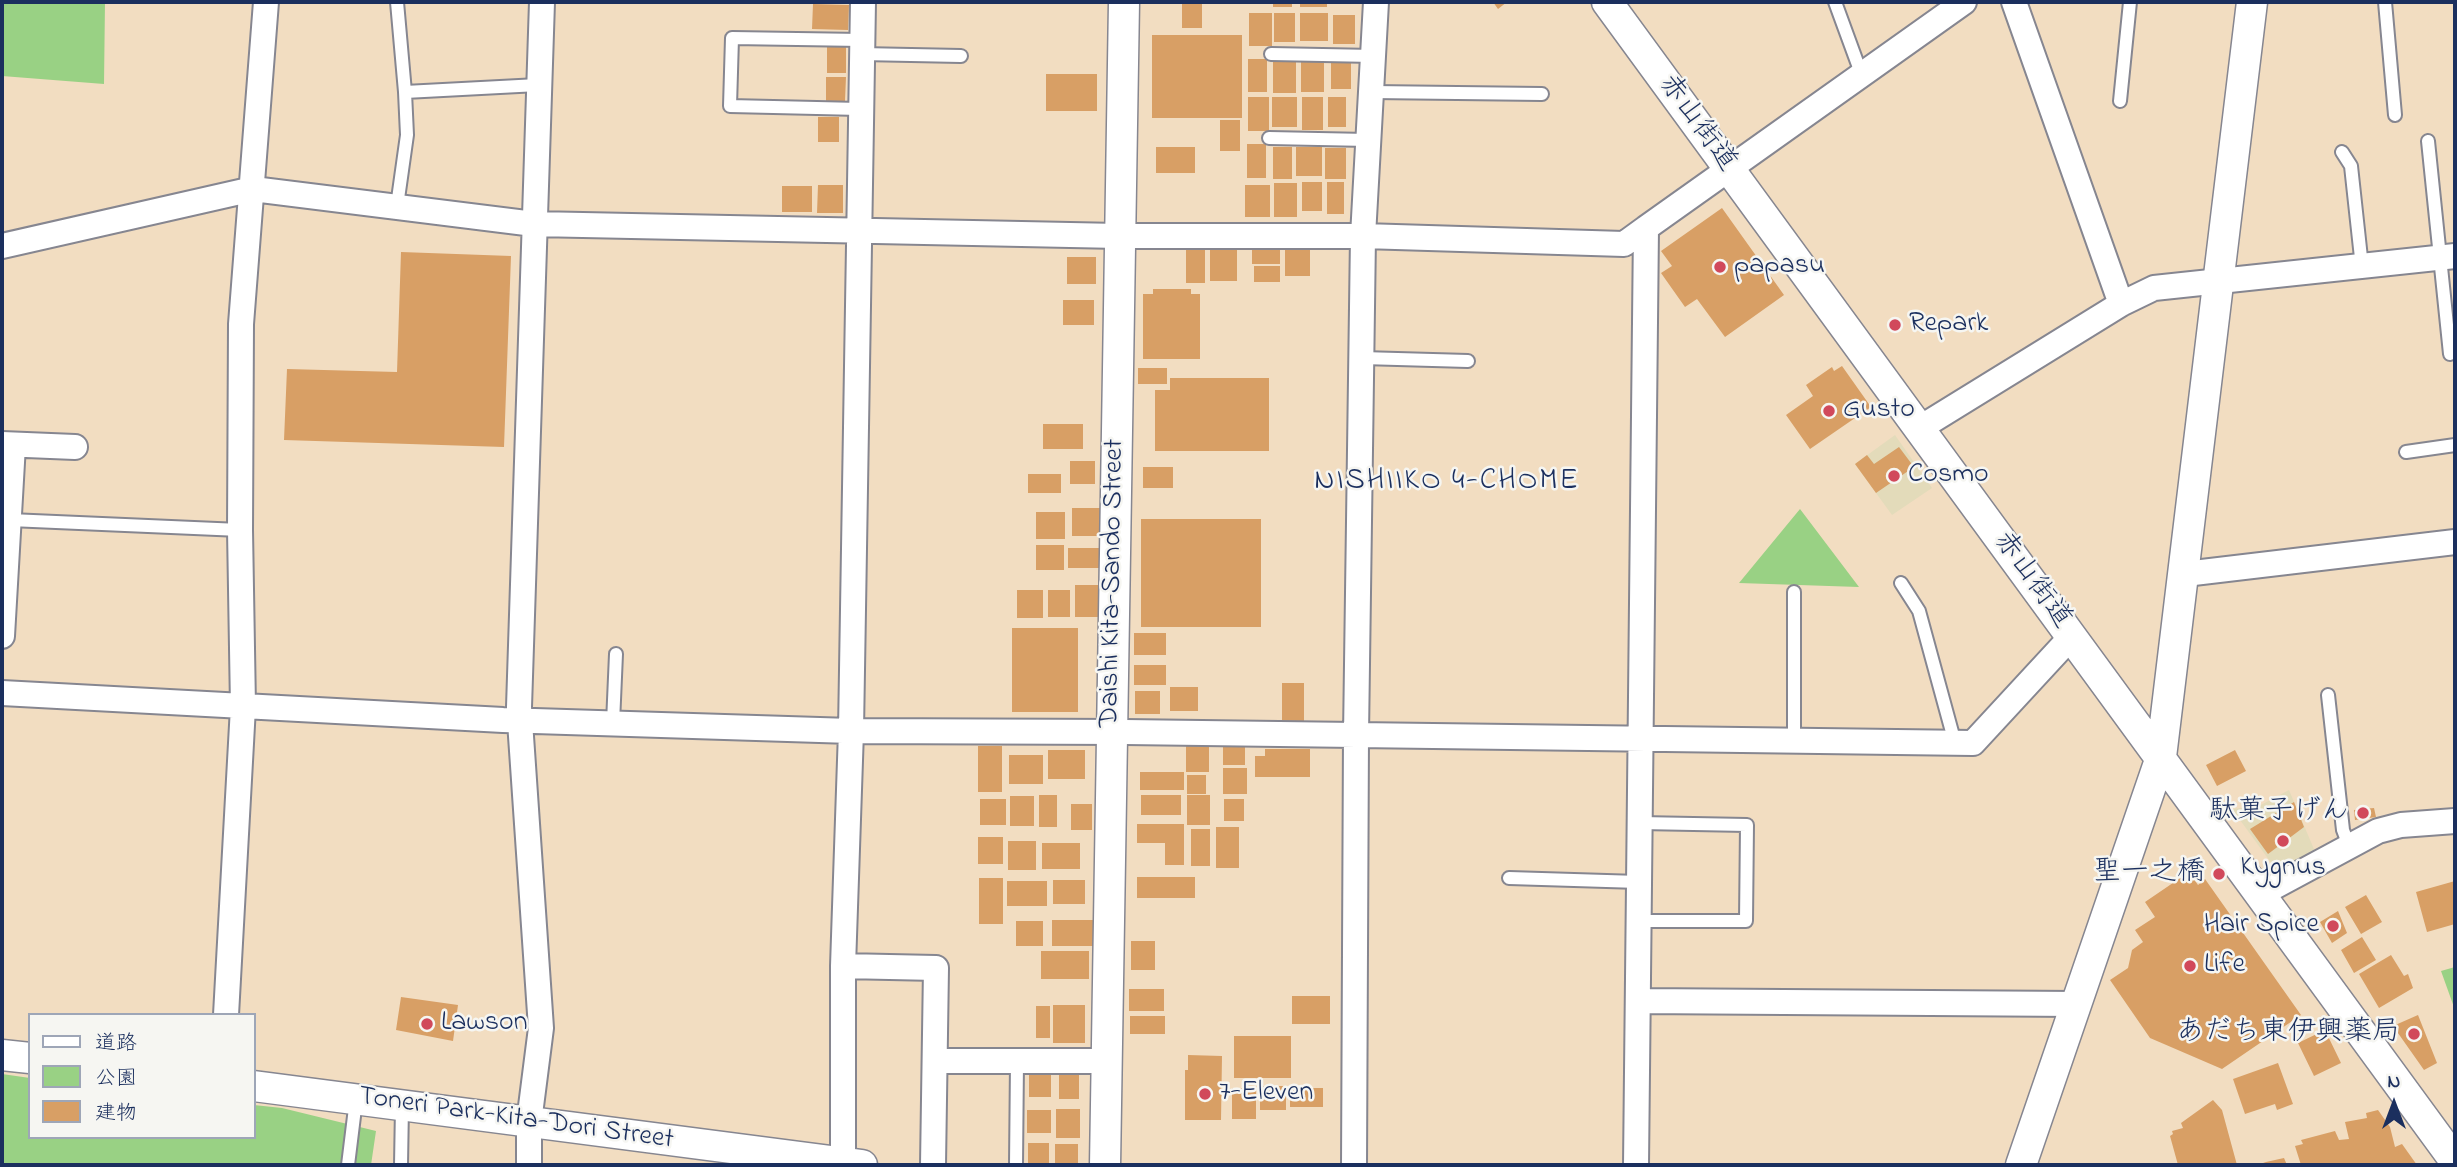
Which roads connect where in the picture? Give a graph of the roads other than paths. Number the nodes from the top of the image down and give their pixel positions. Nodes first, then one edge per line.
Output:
1 (266, 2) edge
2 (397, 2) edge
3 (542, 2) edge
4 (863, 2) edge
5 (1124, 2) edge
6 (1376, 2) edge
7 (1607, 2) edge
8 (1835, 2) edge
9 (1964, 2) edge
10 (2014, 2) edge
11 (2130, 2) edge
12 (2252, 2) edge
13 (2385, 2) edge
14 (862, 47) junction
15 (1271, 54) dead end
16 (961, 56) dead end
17 (1374, 56) junction
18 (1861, 73) junction
19 (538, 85) junction
20 (405, 92) junction
21 (1372, 92) junction
22 (1542, 94) dead end
23 (2120, 101) dead end
24 (860, 109) junction
25 (2395, 115) dead end
26 (1269, 138) dead end
27 (1368, 140) junction
28 (2428, 141) dead end
29 (2342, 152) dead end
30 (1727, 168) junction
31 (254, 189) junction
32 (397, 206) junction
33 (534, 224) junction
34 (1646, 228) junction
35 (858, 232) junction
36 (1119, 236) junction
37 (1363, 236) junction
38 (2, 246) edge
39 (2448, 257) edge
40 (2362, 267) junction
41 (2219, 282) junction
42 (2121, 304) junction
43 (2451, 354) dead end
44 (1362, 358) junction
45 (1468, 361) dead end
46 (1920, 428) junction
47 (8, 444) edge
48 (2455, 446) edge
49 (75, 447) dead end
50 (2406, 452) dead end
51 (10, 520) junction
52 (240, 530) junction
53 (2455, 542) edge
54 (2185, 574) junction
55 (1901, 583) dead end
56 (1794, 592) dead end
57 (2, 636) edge
58 (2071, 637) junction
59 (616, 654) dead end
60 (2, 693) edge
61 (2328, 695) dead end
62 (243, 707) junction
63 (519, 720) junction
64 (613, 723) junction
65 (851, 732) junction
66 (1111, 732) junction
67 (1356, 735) junction
68 (1641, 739) junction
69 (1794, 742) junction
70 (1955, 743) junction
71 (2161, 757) junction
72 (2455, 821) edge
73 (1640, 823) junction
74 (2349, 846) junction
75 (1509, 877) dead end
76 (1639, 882) junction
77 (2262, 894) junction
78 (1639, 921) junction
79 (843, 966) junction
80 (1638, 1001) junction
81 (2077, 1004) junction
82 (226, 1013) edge
83 (2, 1055) edge
84 (28, 1058) edge
85 (935, 1061) junction
86 (1106, 1061) junction
87 (1017, 1062) junction
88 (256, 1086) edge
89 (356, 1098) junction
90 (402, 1105) junction
91 (529, 1122) junction
92 (2455, 1161) edge
93 (849, 1164) edge
94 (348, 1165) edge
95 (401, 1165) edge
96 (529, 1165) edge
97 (933, 1165) edge
98 (1016, 1165) edge
99 (1105, 1165) edge
100 (1354, 1165) edge
101 (1636, 1165) edge
102 (2021, 1165) edge

1 - 31 street
2 - 20 lane
3 - 19 street
4 - 14 street
5 - 36 street, Daishi Kita-Sando Street
6 - 17 street
7 - 30 street, 赤山街道
8 - 18 lane
9 - 18 street
10 - 42 street
11 - 23 lane
12 - 41 street
13 - 25 lane
14 - 16 lane
14 - 24 street
14 - 24 lane
15 - 17 lane
17 - 21 street
18 - 30 street
19 - 20 lane
19 - 33 street
20 - 32 lane
21 - 22 lane
21 - 27 street
24 - 35 street
26 - 27 lane
27 - 37 street
28 - 39 lane
29 - 40 lane
30 - 34 street
30 - 46 street, 赤山街道
31 - 32 street
31 - 38 street
31 - 52 street
32 - 33 street
33 - 35 street
33 - 63 street
34 - 37 street
34 - 68 street
35 - 36 street
35 - 65 street
36 - 37 street
36 - 66 street, Daishi Kita-Sando Street
37 - 44 street
39 - 40 street
39 - 43 lane
40 - 41 street
41 - 42 street
41 - 54 street
42 - 46 street
44 - 45 lane
44 - 67 street
46 - 58 street, 赤山街道
47 - 49 street
47 - 51 street
48 - 50 lane
51 - 52 lane
51 - 57 street
52 - 62 street
53 - 54 street
54 - 71 street
55 - 70 lane
56 - 69 lane
58 - 70 street
58 - 71 street, 赤山街道
59 - 64 lane
60 - 62 street
61 - 74 lane
62 - 63 street
62 - 82 street
63 - 64 street
63 - 91 street
64 - 65 street
65 - 66 street
65 - 79 street
66 - 67 street
66 - 86 street, Daishi Kita-Sando Street
67 - 68 street
67 - 100 street
68 - 69 street
68 - 73 street
69 - 70 street
71 - 77 street, 赤山街道
71 - 81 street
72 - 74 street
73 - 76 street
73 - 78 lane
74 - 77 street
75 - 76 lane
76 - 78 street
77 - 92 street, 赤山街道
78 - 80 street
79 - 85 street
79 - 93 street
80 - 81 street
80 - 101 street
81 - 102 street
83 - 84 street
85 - 87 street
85 - 97 street
86 - 87 street
86 - 99 street, Daishi Kita-Sando Street
87 - 98 lane
88 - 89 street, Toneri Park-Kita-Dori Street
89 - 90 street, Toneri Park-Kita-Dori Street
89 - 94 lane
90 - 91 street, Toneri Park-Kita-Dori Street
90 - 95 lane
91 - 93 street, Toneri Park-Kita-Dori Street
91 - 96 street

